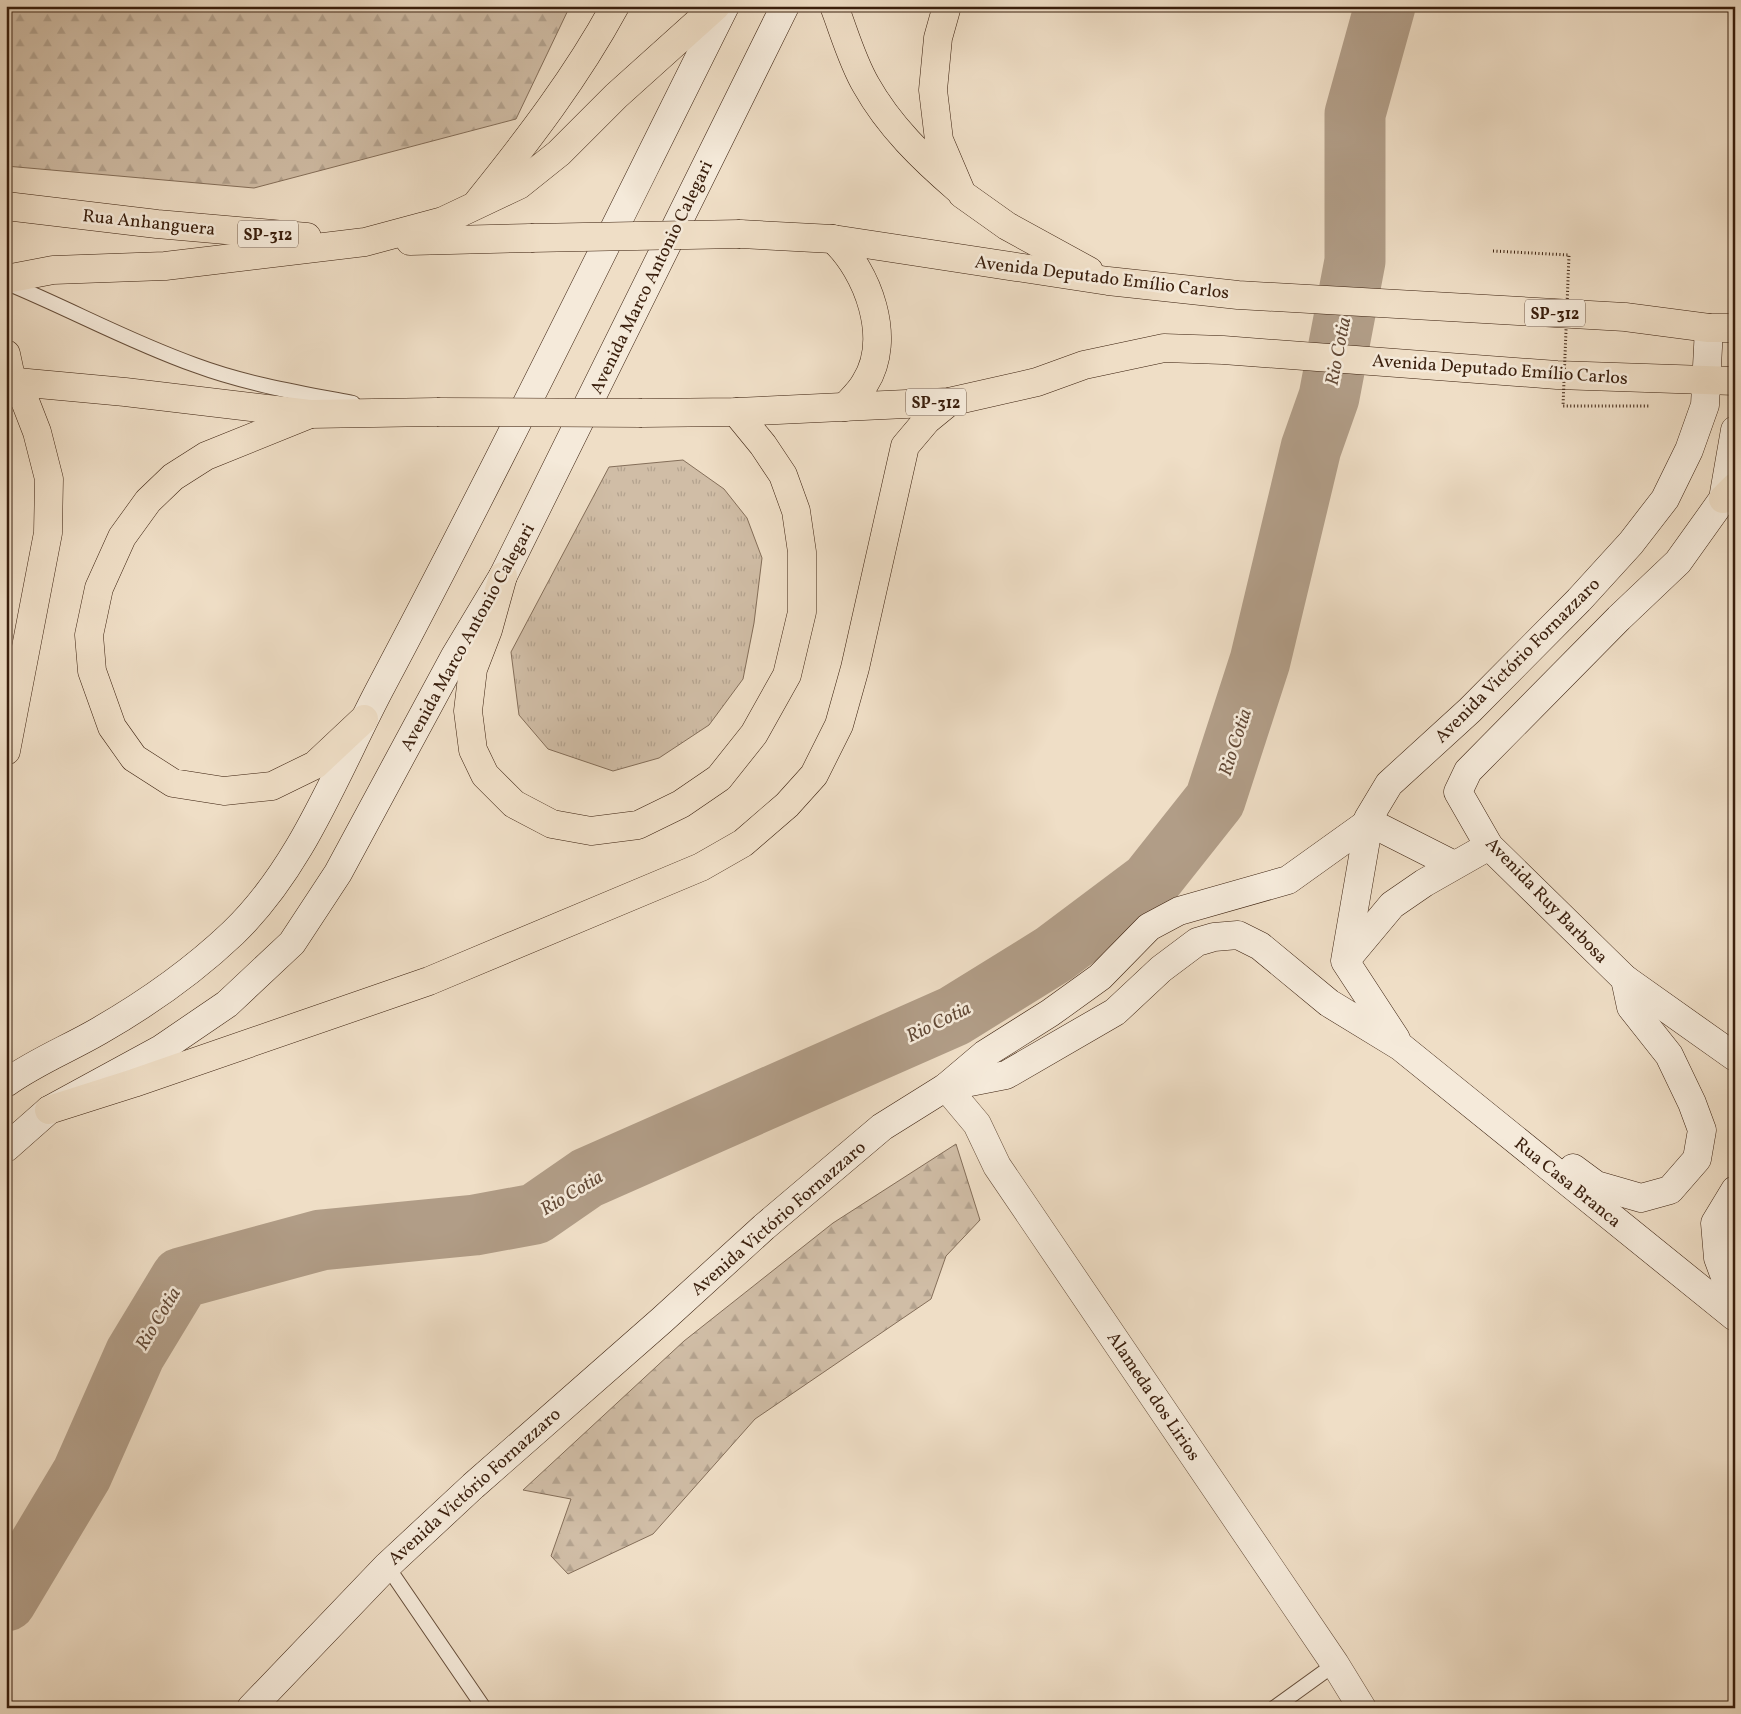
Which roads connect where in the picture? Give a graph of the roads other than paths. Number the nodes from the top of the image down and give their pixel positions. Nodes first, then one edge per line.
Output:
1 (615, 6) edge
2 (716, 6) edge
3 (725, 6) edge
4 (785, 6) edge
5 (834, 6) edge
6 (947, 6) edge
7 (962, 194) junction
8 (6, 206) edge
9 (474, 208) junction
10 (531, 238) joint
11 (833, 239) junction
12 (365, 242) junction
13 (6, 278) edge
14 (1108, 281) junction
15 (6, 283) edge
16 (1722, 328) edge
17 (6, 354) edge
18 (1706, 380) junction
19 (1735, 381) edge
20 (9, 382) edge
21 (949, 402) junction
22 (845, 407) junction
23 (736, 412) junction
24 (310, 414) junction
25 (408, 414) junction
26 (1735, 430) edge
27 (1731, 499) edge
28 (503, 576) junction
29 (364, 719) junction
30 (6, 751) edge
31 (1368, 821) junction
32 (1489, 846) junction
33 (1454, 866) junction
34 (1345, 961) junction
35 (1625, 979) junction
36 (1401, 1047) junction
37 (1735, 1057) edge
38 (6, 1084) edge
39 (946, 1086) junction
40 (49, 1110) junction
41 (1499, 1126) junction
42 (6, 1148) edge
43 (1735, 1190) edge
44 (1735, 1304) edge
45 (1735, 1317) edge
46 (387, 1566) junction
47 (1335, 1664) junction
48 (251, 1708) edge
49 (484, 1708) edge
50 (1274, 1708) edge
51 (1362, 1708) edge

1 - 9 main road
2 - 9 main road
3 - 29 main road
4 - 28 main road, Avenida Marco Antonio Calegari
5 - 7 main road
6 - 7 main road
7 - 14 main road
8 - 12 main road, Rua Anhanguera / SP-312
9 - 12 main road
10 - 11 main road, Avenida Deputado Emílio Carlos / SP-312, bridge
10 - 12 main road, Rua Anhanguera / SP-312
11 - 14 main road, Avenida Deputado Emílio Carlos / SP-312
11 - 22 main road
12 - 13 main road
14 - 16 main road, Avenida Deputado Emílio Carlos / SP-312
15 - 25 lane
16 - 18 main road, Avenida Victório Fornazzaro
17 - 20 main road
18 - 19 main road, Avenida Deputado Emílio Carlos / SP-312
18 - 21 main road, Avenida Deputado Emílio Carlos / SP-312
18 - 31 main road, Avenida Victório Fornazzaro
20 - 24 main road, SP-312
20 - 30 main road
21 - 22 main road, Avenida Deputado Emílio Carlos / SP-312
21 - 40 main road
22 - 23 main road, Avenida Deputado Emílio Carlos / SP-312
23 - 25 main road, Avenida Deputado Emílio Carlos / SP-312, bridge
23 - 28 main road
24 - 25 main road, SP-312
24 - 29 main road
26 - 27 main road
27 - 32 main road, Avenida Ruy Barbosa
28 - 40 main road, Avenida Marco Antonio Calegari
29 - 38 main road
31 - 33 main road
31 - 34 main road
31 - 39 main road, Avenida Victório Fornazzaro
32 - 33 main road
32 - 35 main road, Avenida Ruy Barbosa
33 - 34 main road
34 - 36 main road
35 - 37 main road, Avenida Ruy Barbosa
35 - 41 main road
36 - 39 main road
36 - 41 main road, Rua Casa Branca
39 - 46 main road, Avenida Victório Fornazzaro
39 - 47 main road, Alameda dos Lirios
40 - 42 main road, Avenida Marco Antonio Calegari
41 - 45 main road, Rua Casa Branca
43 - 44 main road
46 - 48 main road, Avenida Victório Fornazzaro
46 - 49 lane
47 - 50 lane
47 - 51 main road, Alameda dos Lirios

